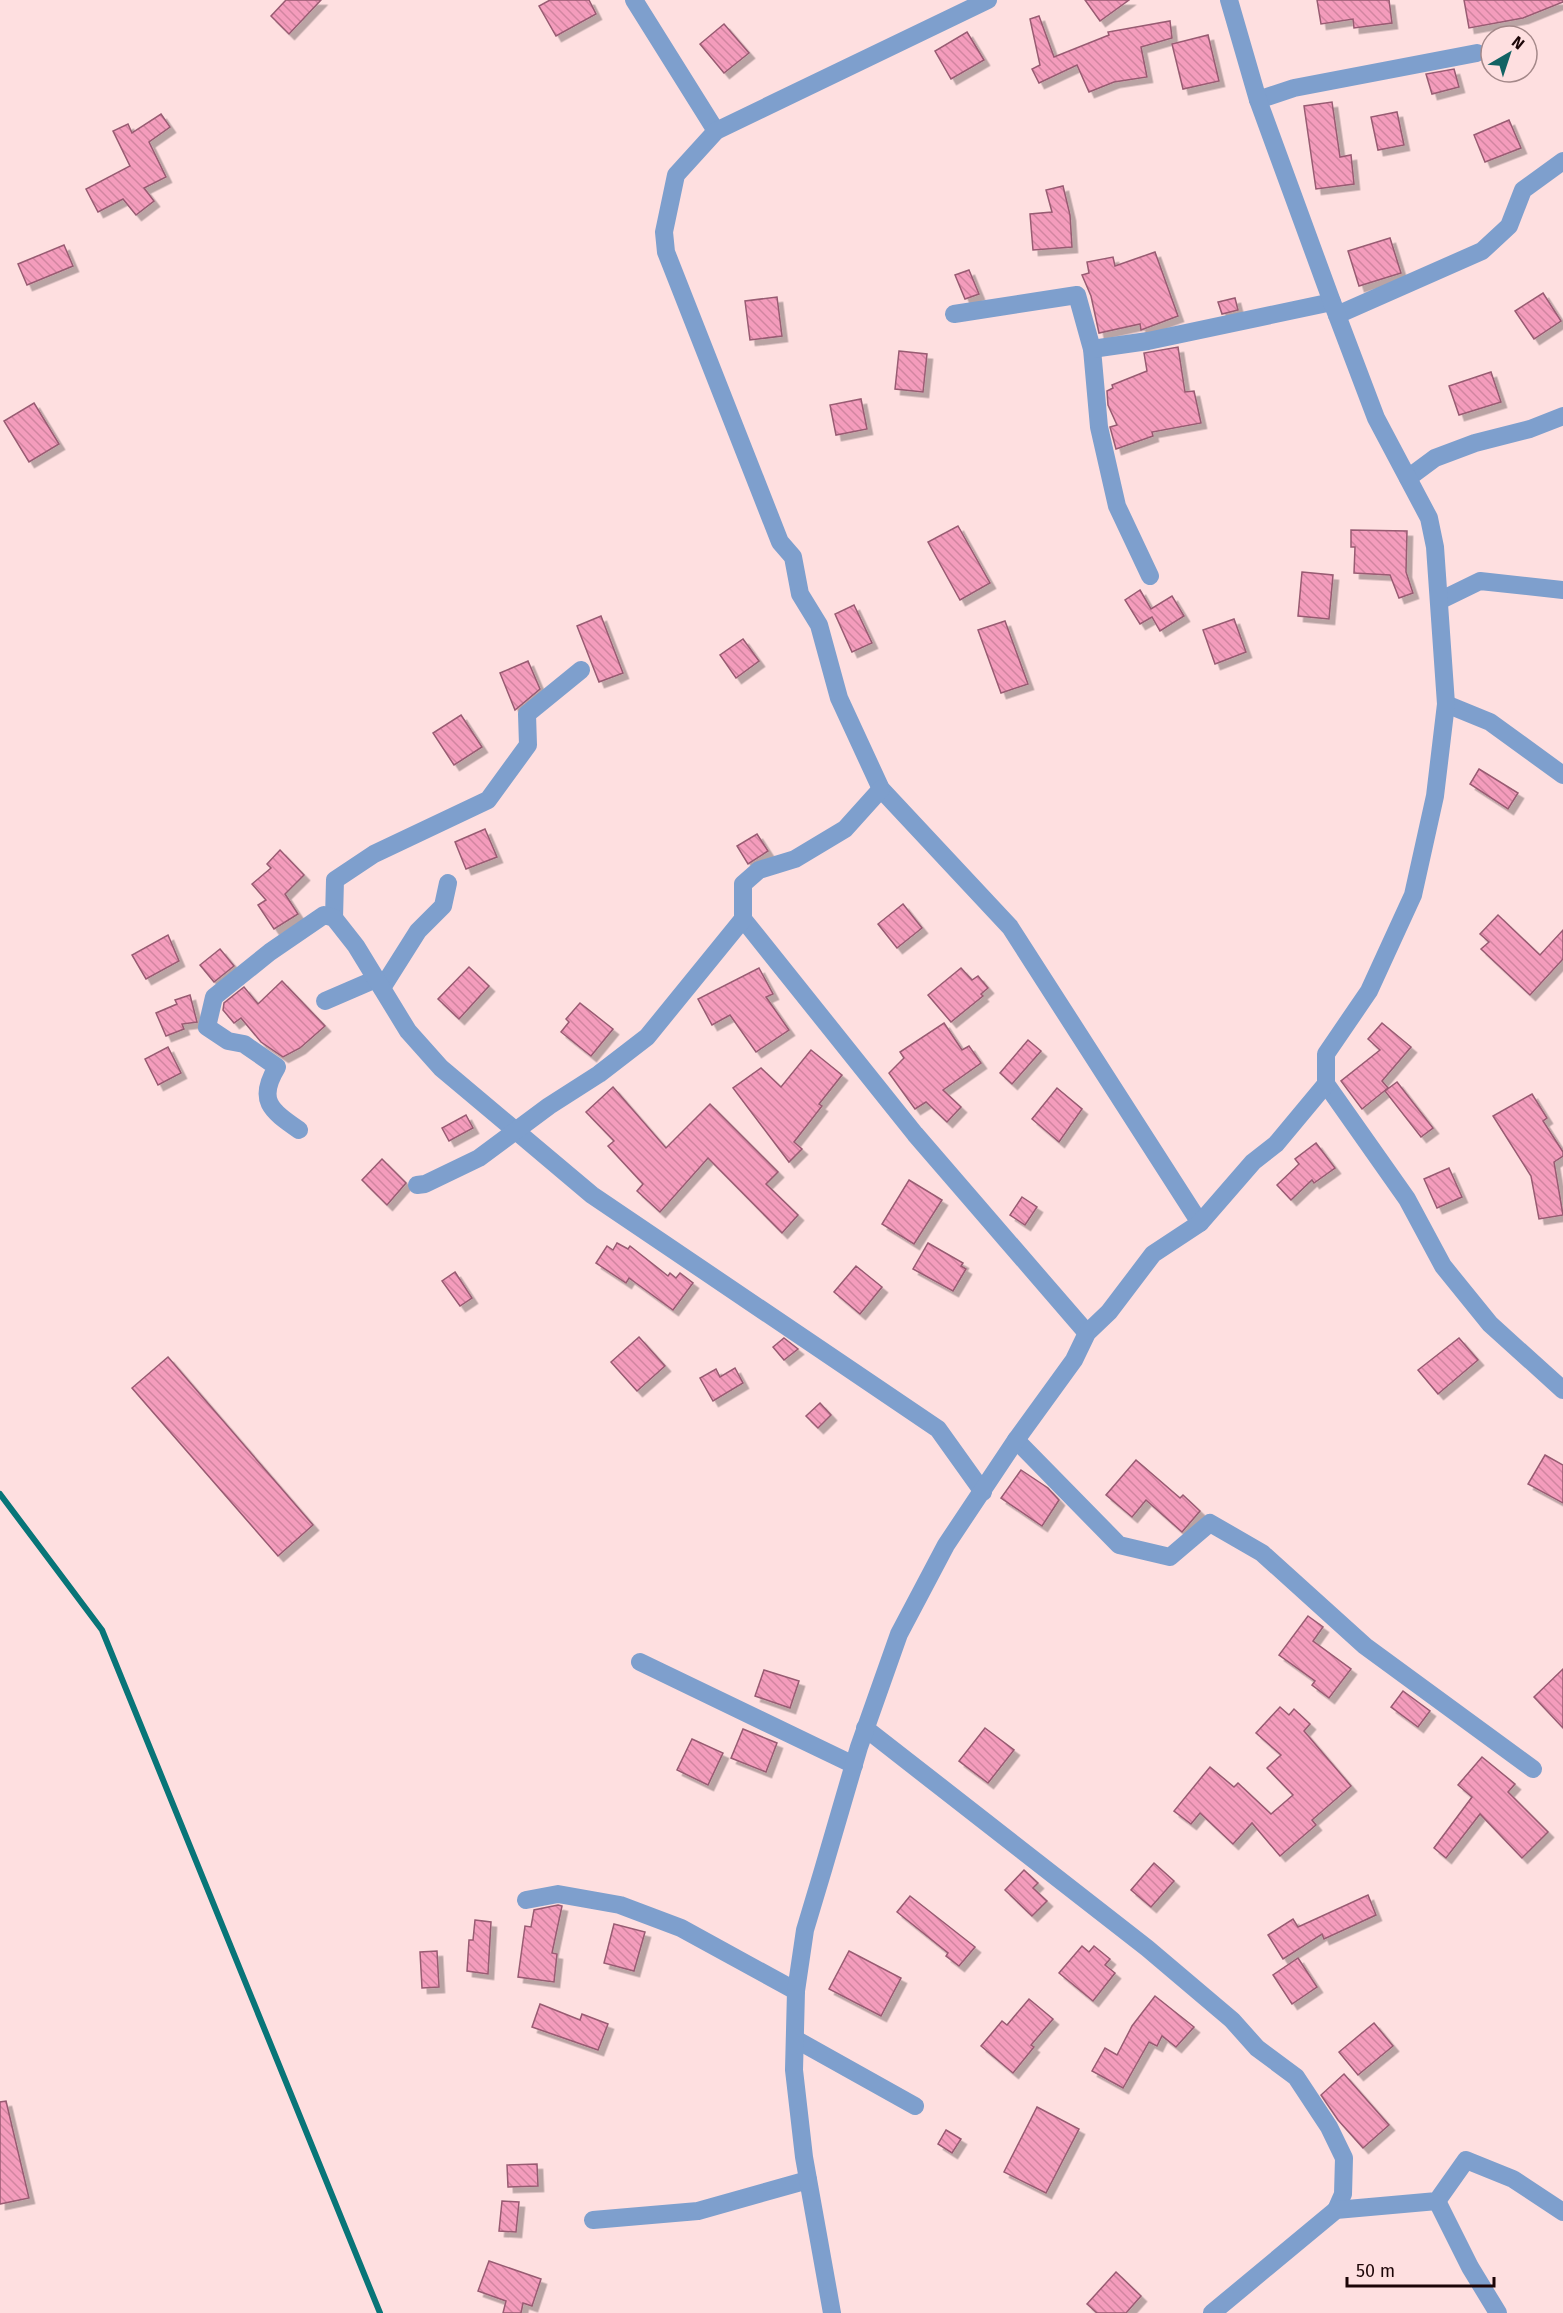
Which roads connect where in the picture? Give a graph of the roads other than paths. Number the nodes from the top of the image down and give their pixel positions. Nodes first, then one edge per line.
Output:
1 (634, 0) edge
2 (988, 0) edge
3 (1229, 0) edge
4 (1477, 52) dead end
5 (1258, 100) junction
6 (717, 131) junction
7 (1563, 161) edge
8 (1334, 308) junction
9 (954, 314) dead end
10 (1092, 349) junction
11 (1563, 416) edge
12 (1408, 478) junction
13 (1150, 576) dead end
14 (1563, 590) edge
15 (1438, 601) junction
16 (581, 670) dead end
17 (1446, 704) junction
18 (1563, 775) edge
19 (881, 789) junction
20 (448, 883) dead end
21 (334, 918) junction
22 (743, 919) junction
23 (379, 983) junction
24 (325, 1001) dead end
25 (1326, 1084) junction
26 (299, 1130) dead end
27 (515, 1130) junction
28 (417, 1185) dead end
29 (1200, 1223) junction
30 (1088, 1333) junction
31 (1563, 1390) edge
32 (1016, 1440) junction
33 (982, 1492) junction
34 (640, 1662) dead end
35 (866, 1728) junction
36 (854, 1765) junction
37 (1533, 1769) dead end
38 (526, 1900) dead end
39 (796, 1991) junction
40 (795, 2039) junction
41 (915, 2106) dead end
42 (807, 2180) junction
43 (1437, 2201) junction
44 (1336, 2210) junction
45 (1563, 2212) edge
46 (593, 2220) dead end
47 (832, 2313) edge
48 (1212, 2313) edge
49 (1498, 2313) edge

1 - 6 street
2 - 6 street
3 - 5 street
4 - 5 street
5 - 8 street
6 - 19 street
7 - 8 street
8 - 10 street
8 - 12 street
9 - 10 street
10 - 13 street
11 - 12 street
12 - 15 street
14 - 15 street
15 - 17 street
16 - 21 street
17 - 18 street
17 - 25 street
19 - 22 street
19 - 29 street
20 - 23 street
21 - 23 street
21 - 26 street
22 - 27 street
22 - 30 street
23 - 24 street
23 - 27 street
25 - 29 street
25 - 31 street
27 - 28 street
27 - 33 street
29 - 30 street
30 - 32 street
32 - 33 street
32 - 37 street
33 - 35 street
34 - 36 street
35 - 36 street
35 - 44 street
36 - 39 street
38 - 39 street
39 - 40 street
40 - 41 street
40 - 42 street
42 - 46 street
42 - 47 street
43 - 44 street
43 - 45 street
43 - 49 street
44 - 48 street

